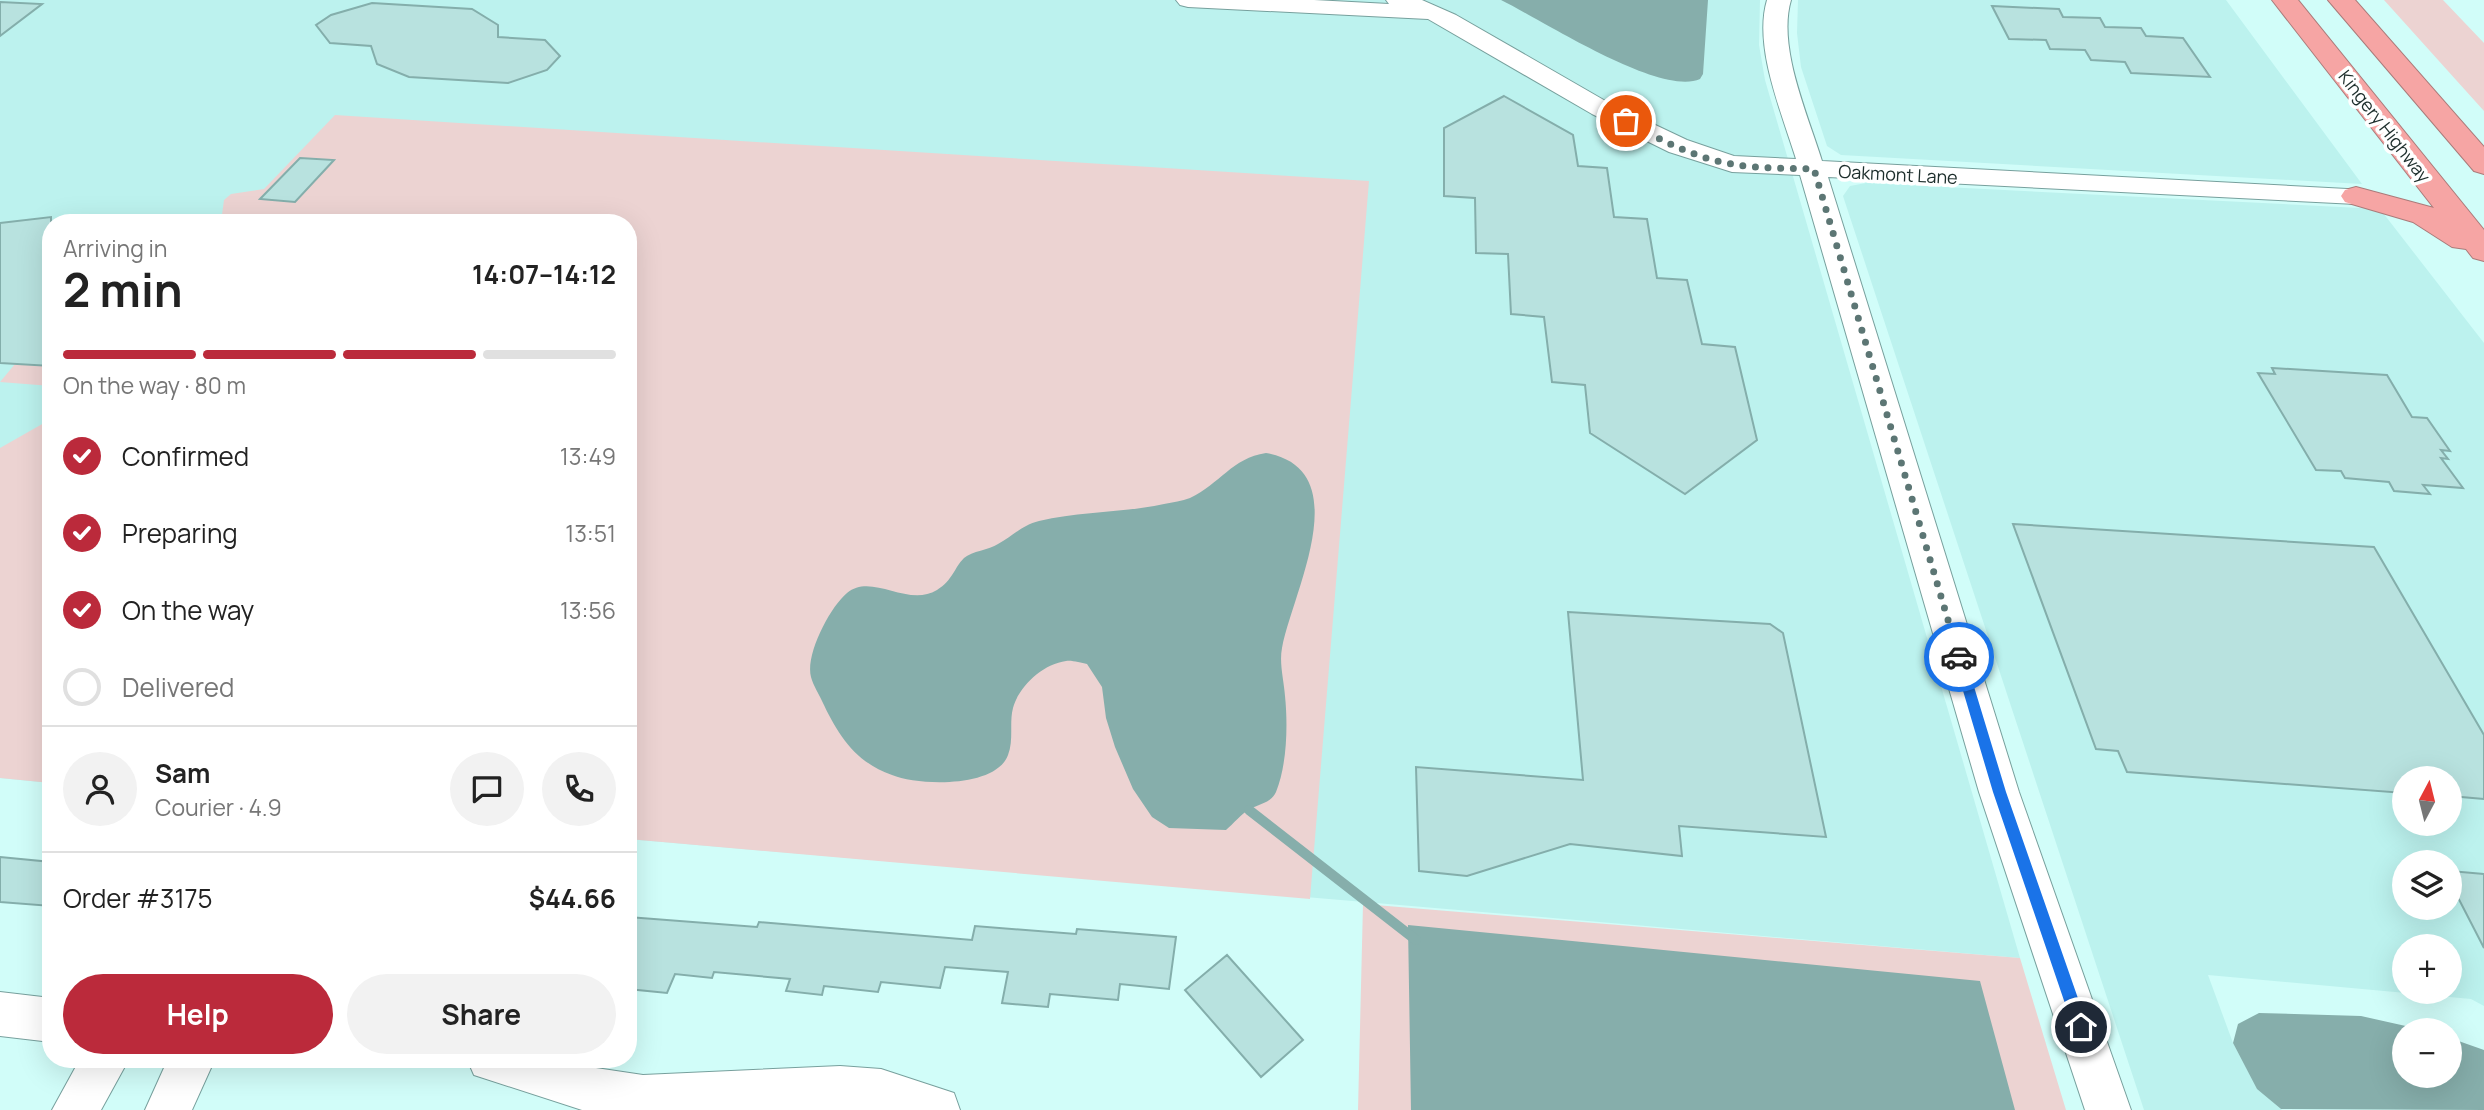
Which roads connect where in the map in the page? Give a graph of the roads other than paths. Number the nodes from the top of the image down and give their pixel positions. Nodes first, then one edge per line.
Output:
1 (1188, 0) edge
2 (1398, 0) edge
3 (1779, 0) edge
4 (2285, 0) edge
5 (2341, 0) edge
6 (1435, 14) junction
7 (2402, 147) junction
8 (2484, 165) edge
9 (1814, 169) junction
10 (2356, 196) junction
11 (2484, 253) edge
12 (0, 1014) edge
13 (42, 1019) edge
14 (101, 1068) edge
15 (188, 1068) edge
16 (520, 1068) edge
17 (640, 1104) edge
18 (75, 1110) edge
19 (168, 1110) edge
20 (937, 1110) edge
21 (2108, 1110) edge

1 - 6 street, Oakmont Lane
2 - 6 street, Oakmont Lane
3 - 9 street
4 - 7 highway, Kingery Highway
5 - 8 highway
6 - 9 street, Oakmont Lane
7 - 10 highway
7 - 11 highway, Kingery Highway
9 - 10 street, Oakmont Lane
9 - 21 street
10 - 11 highway
12 - 13 street
14 - 18 street
15 - 19 street
16 - 17 street
17 - 20 street

